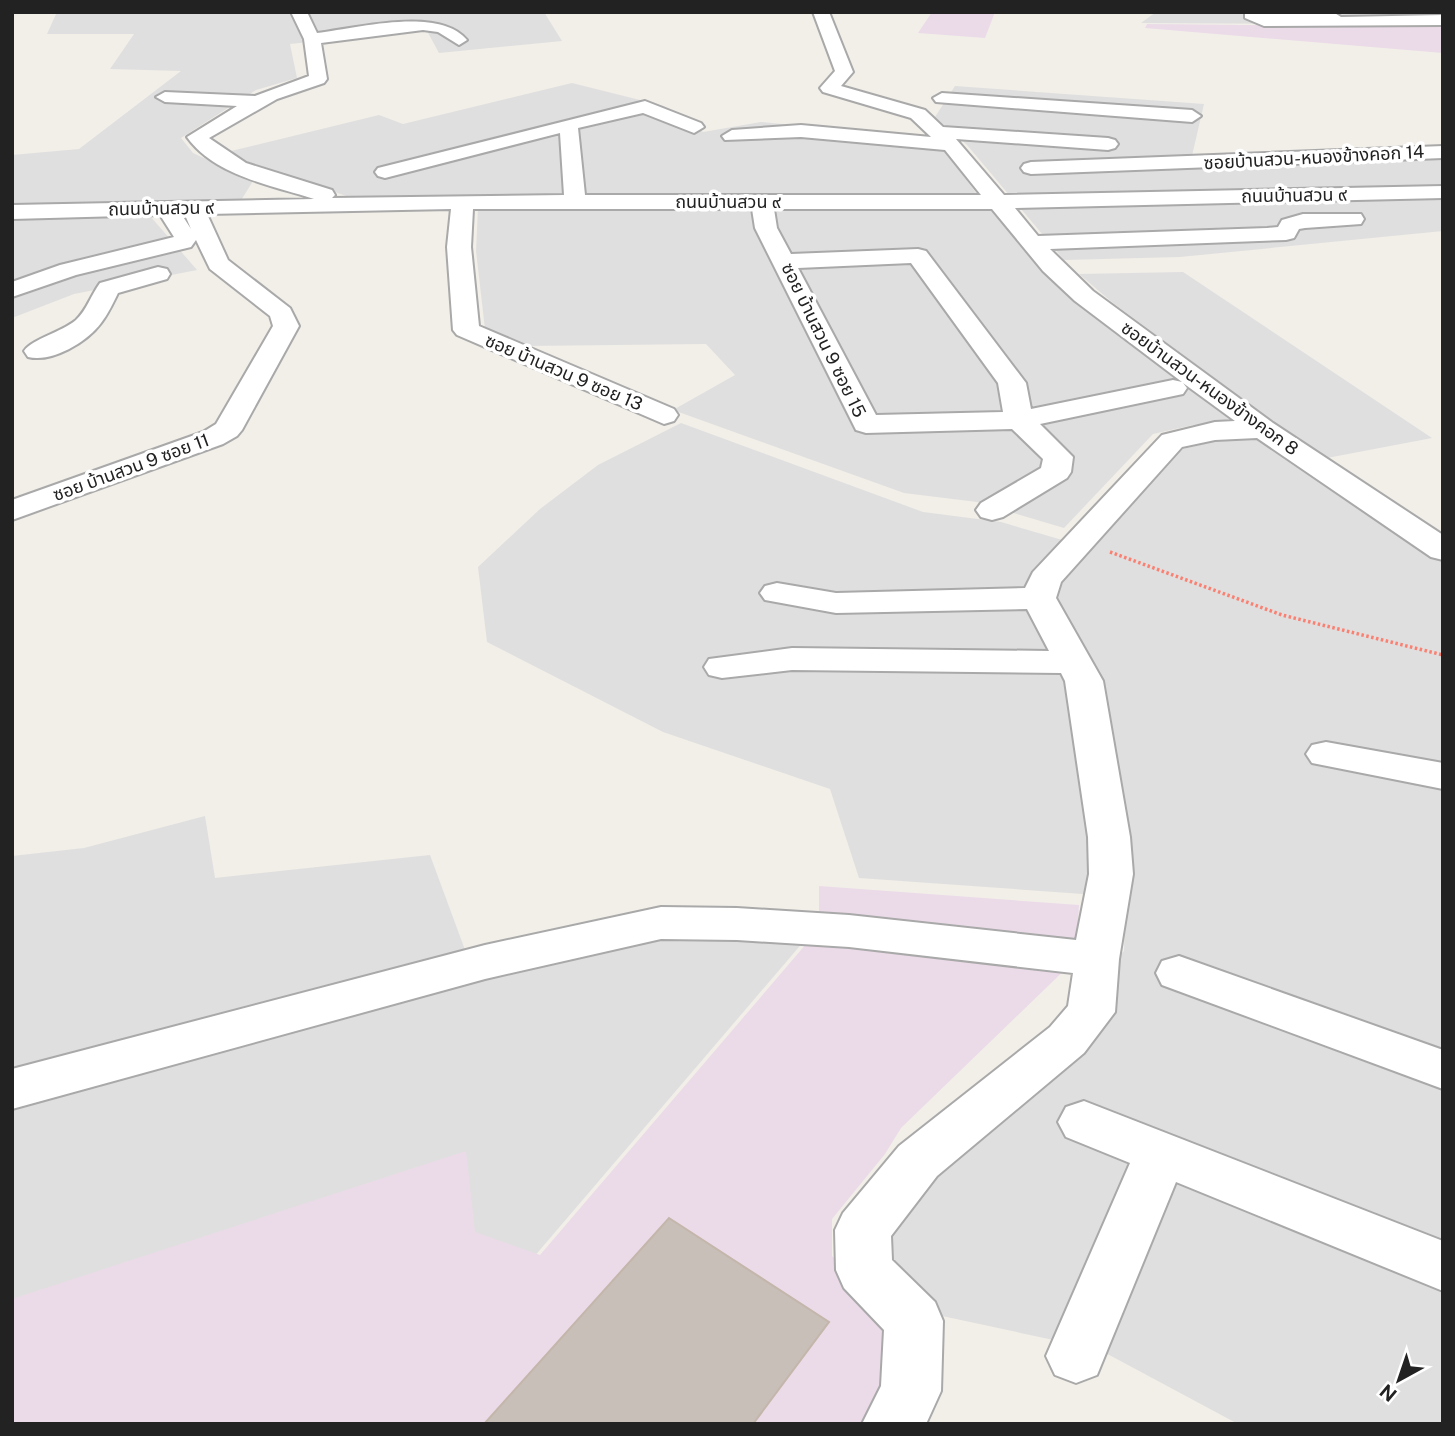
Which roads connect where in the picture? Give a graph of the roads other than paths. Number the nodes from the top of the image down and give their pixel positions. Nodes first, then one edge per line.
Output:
1 (299, 12) edge
2 (821, 12) edge
3 (1315, 12) edge
4 (1321, 12) edge
5 (1443, 20) edge
6 (1338, 22) junction
7 (312, 39) junction
8 (459, 40) dead end
9 (165, 97) dead end
10 (942, 98) dead end
11 (258, 102) junction
12 (1111, 110) junction
13 (1192, 116) dead end
14 (570, 124) junction
15 (694, 127) dead end
16 (936, 132) junction
17 (732, 136) dead end
18 (1104, 143) junction
19 (951, 145) junction
20 (1443, 152) edge
21 (451, 154) junction
22 (1181, 156) junction
23 (1220, 161) junction
24 (1112, 165) junction
25 (1031, 168) dead end
26 (385, 172) dead end
27 (1443, 192) edge
28 (1263, 195) junction
29 (1139, 198) junction
30 (575, 201) junction
31 (762, 201) junction
32 (452, 202) junction
33 (998, 202) junction
34 (349, 204) junction
35 (180, 208) junction
36 (12, 212) edge
37 (1373, 219) dead end
38 (1294, 224) junction
39 (1032, 243) junction
40 (84, 245) dead end
41 (115, 259) junction
42 (785, 261) junction
43 (197, 265) junction
44 (13, 289) edge
45 (37, 352) dead end
46 (1173, 388) dead end
47 (664, 415) dead end
48 (1019, 420) junction
49 (1263, 429) junction
50 (12, 510) edge
51 (992, 510) dead end
52 (1443, 550) edge
53 (778, 593) dead end
54 (1039, 598) junction
55 (1073, 662) junction
56 (722, 667) dead end
57 (1326, 754) dead end
58 (1443, 776) edge
59 (1096, 959) junction
60 (1179, 973) dead end
61 (1443, 1070) edge
62 (12, 1089) edge
63 (1084, 1122) dead end
64 (1161, 1153) junction
65 (1443, 1266) edge
66 (1076, 1356) dead end
67 (893, 1424) edge

1 - 7 street
2 - 16 street, ซอยบ้านสวน-หนองข้างคอก 8
3 - 6 street
4 - 6 street
5 - 6 street
7 - 8 street
7 - 11 street
9 - 11 street
10 - 12 street
11 - 34 street
12 - 13 street
12 - 18 street
14 - 15 street
14 - 21 street
14 - 30 street
16 - 18 street
16 - 19 street, ซอยบ้านสวน-หนองข้างคอก 8
17 - 19 street
18 - 22 street
18 - 24 street
19 - 33 street, ซอยบ้านสวน-หนองข้างคอก 8
20 - 23 street, ซอยบ้านสวน-หนองข้างคอก 14
21 - 26 street
21 - 32 street
22 - 23 street, ซอยบ้านสวน-หนองข้างคอก 14
22 - 24 street
23 - 28 street
24 - 25 street
24 - 29 street
27 - 28 street, ถนนบ้านสวน ๙
28 - 29 street, ถนนบ้านสวน ๙
28 - 38 street
29 - 33 street, ถนนบ้านสวน ๙
30 - 31 street, ถนนบ้านสวน ๙
30 - 32 street, ถนนบ้านสวน ๙
31 - 33 street, ถนนบ้านสวน ๙
31 - 42 street, ซอย บ้านสวน 9 ซอย 15
32 - 34 street, ถนนบ้านสวน ๙
32 - 47 street, ซอย บ้านสวน 9 ซอย 13
33 - 39 street, ซอยบ้านสวน-หนองข้างคอก 8
34 - 35 street, ถนนบ้านสวน ๙
35 - 36 street, ถนนบ้านสวน ๙
35 - 41 street
35 - 43 street, ซอย บ้านสวน 9 ซอย 11
37 - 38 street
38 - 39 street
39 - 49 street, ซอยบ้านสวน-หนองข้างคอก 8
40 - 41 street
41 - 44 street
42 - 48 street
42 - 48 street, ซอย บ้านสวน 9 ซอย 15
43 - 45 street
43 - 50 street, ซอย บ้านสวน 9 ซอย 11
46 - 48 street, ซอย บ้านสวน 9 ซอย 15
48 - 51 street
49 - 52 street, ซอยบ้านสวน-หนองข้างคอก 8
49 - 54 street
53 - 54 street
54 - 55 street
55 - 56 street
55 - 59 street
57 - 58 street
59 - 62 street
59 - 67 street
60 - 61 street
63 - 64 street
64 - 65 street
64 - 66 street

